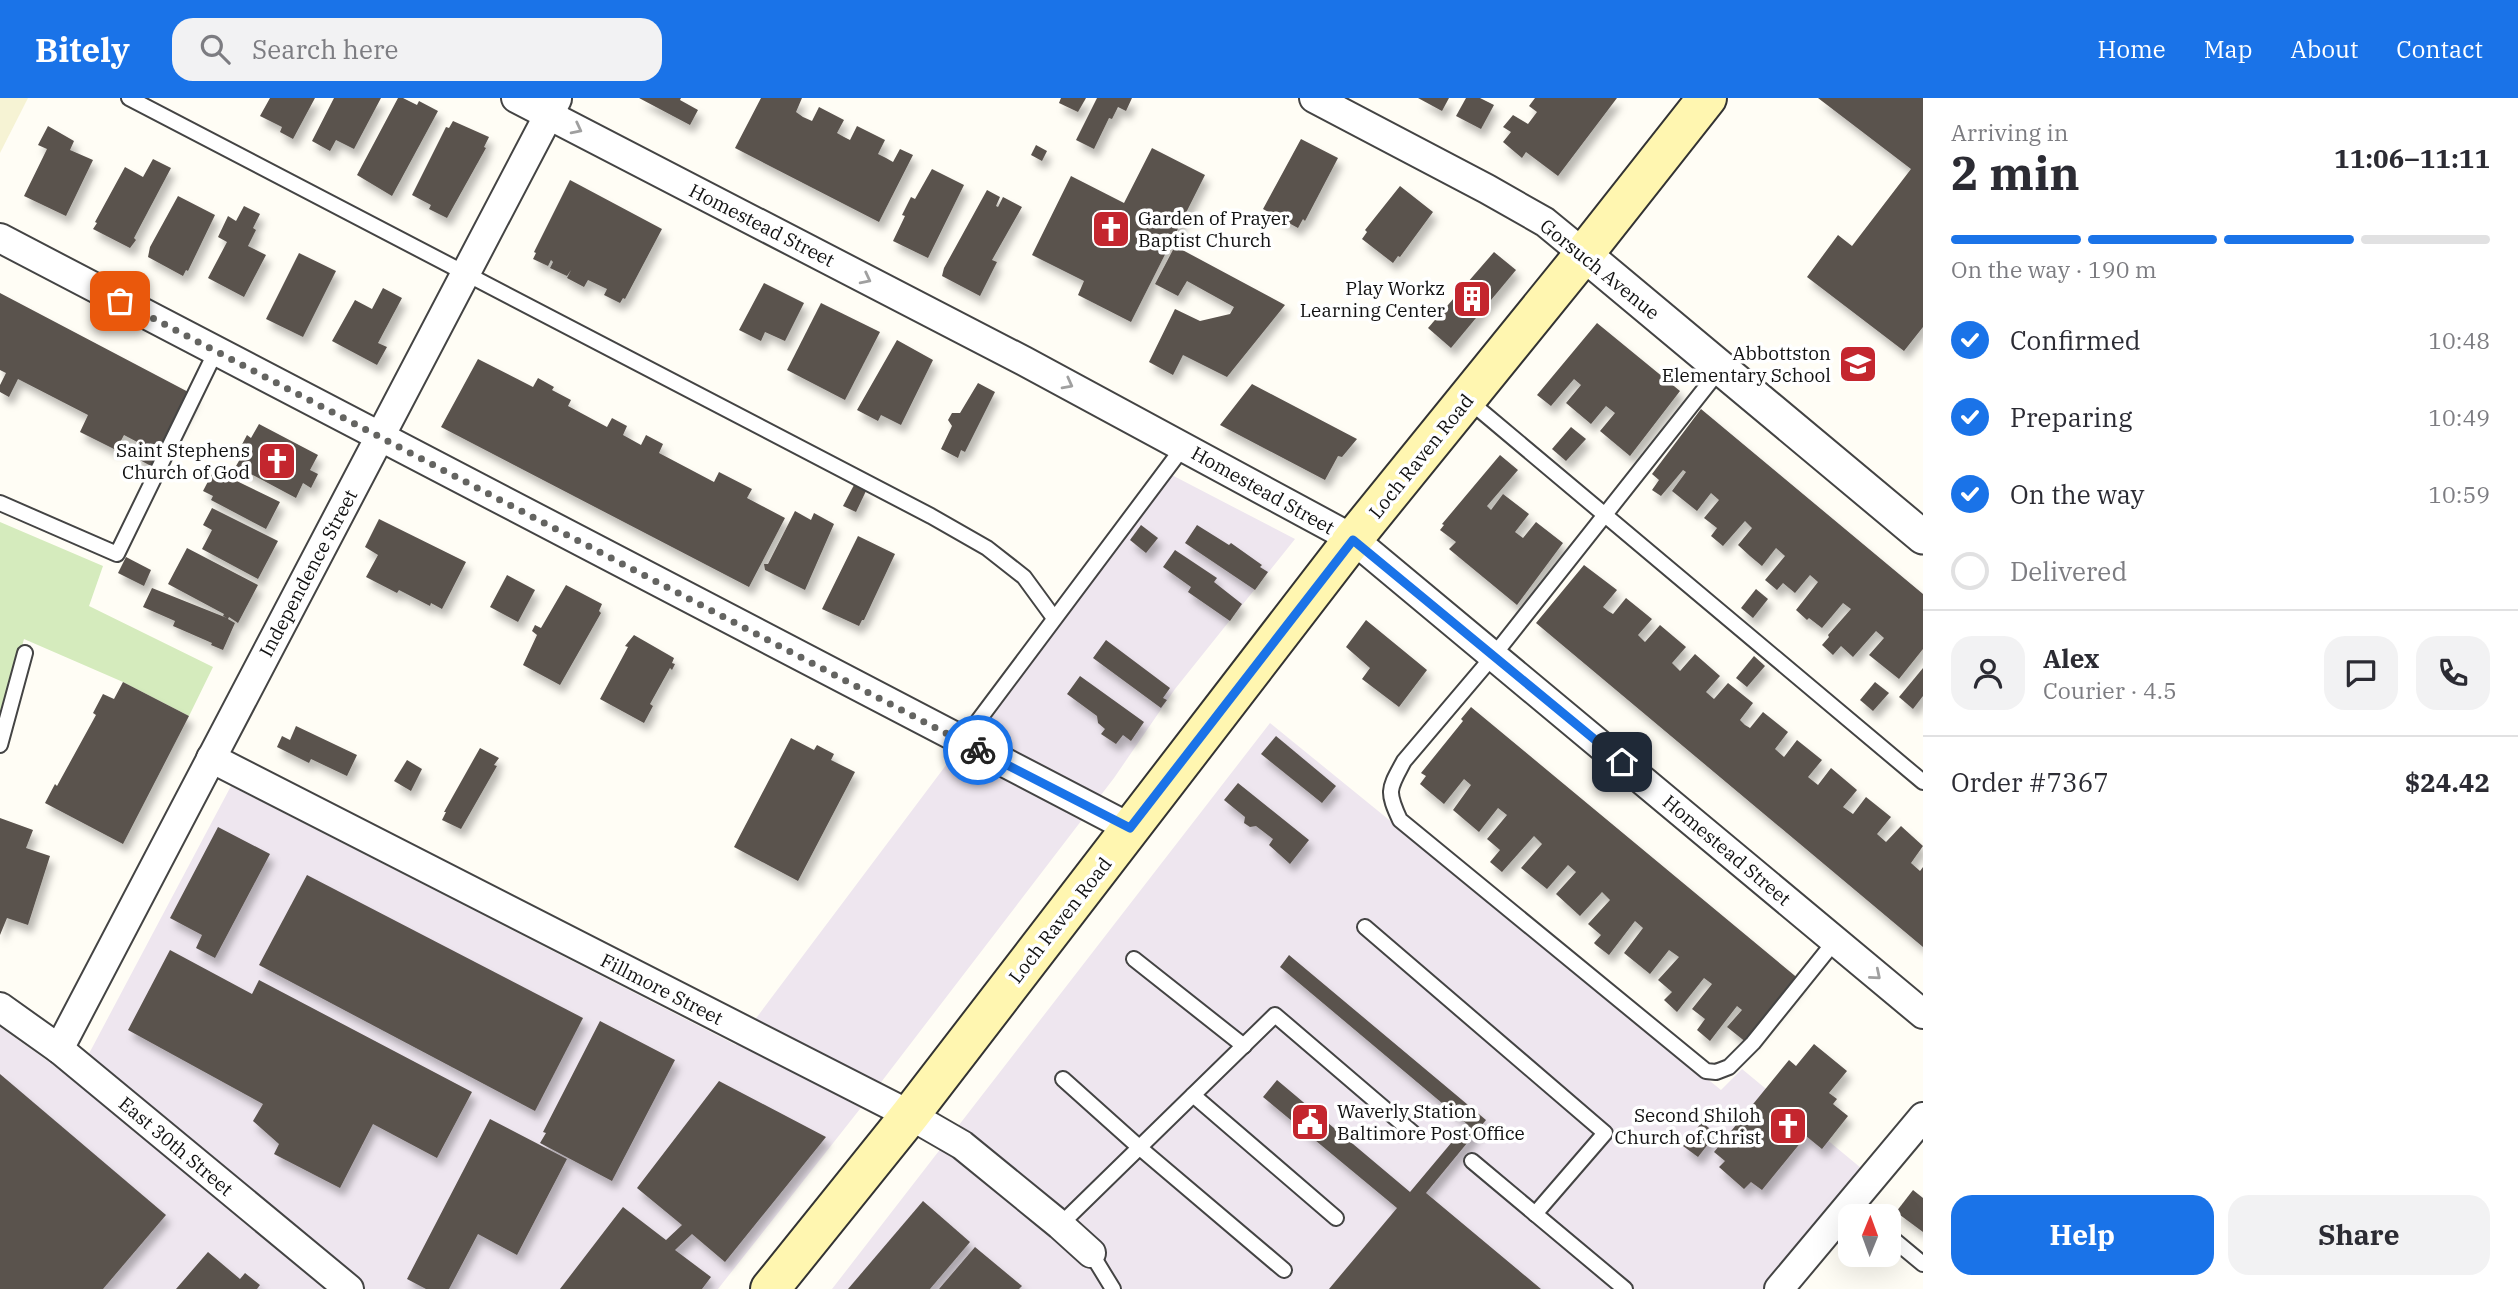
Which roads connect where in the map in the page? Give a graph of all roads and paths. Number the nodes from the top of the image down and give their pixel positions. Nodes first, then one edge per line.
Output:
1 (130, 98) edge
2 (516, 98) edge
3 (1314, 98) edge
4 (1707, 98) edge
5 (553, 106) edge
6 (0, 238) edge
7 (1584, 254) junction
8 (465, 274) junction
9 (216, 351) junction
10 (1721, 368) junction
11 (1467, 399) junction
12 (380, 437) junction
13 (1184, 446) junction
14 (0, 503) edge
15 (1606, 514) junction
16 (1923, 537) edge
17 (1353, 540) junction
18 (1054, 618) junction
19 (25, 653) dead end
20 (1494, 655) junction
21 (963, 741) junction
22 (0, 745) edge
23 (211, 758) junction
24 (1923, 782) edge
25 (1130, 828) junction
26 (1365, 927) dead end
27 (1835, 941) junction
28 (1134, 959) dead end
29 (0, 1007) edge
30 (1923, 1014) edge
31 (1244, 1046) junction
32 (59, 1049) junction
33 (1063, 1079) dead end
34 (1193, 1095) junction
35 (910, 1115) junction
36 (1923, 1117) edge
37 (1413, 1133) dead end
38 (1139, 1148) junction
39 (1472, 1161) dead end
40 (1862, 1204) edge
41 (1535, 1214) junction
42 (1336, 1218) dead end
43 (1060, 1225) junction
44 (1838, 1230) edge
45 (1901, 1246) edge
46 (1091, 1253) joint
47 (1923, 1264) edge
48 (1284, 1270) dead end
49 (349, 1289) edge
50 (770, 1289) edge
51 (1113, 1289) edge
52 (1625, 1289) edge
53 (1779, 1289) edge

1 - 8 lane
2 - 5 street, Homestead Street
3 - 7 street, Gorsuch Avenue
4 - 7 main road, Loch Raven Road
5 - 8 street, Independence Street
5 -> 13 street, Homestead Street
6 - 9 street
7 - 10 street, Gorsuch Avenue
7 - 11 main road, Loch Raven Road
8 - 12 street, Independence Street
8 - 18 lane
9 - 12 street
9 - 14 lane
10 - 15 lane
10 - 16 street, Gorsuch Avenue
11 - 15 lane
11 - 17 main road, Loch Raven Road
12 - 21 street
12 - 23 street, Independence Street
13 - 17 street, Homestead Street
13 - 18 lane
15 - 20 lane
15 - 24 lane
17 - 20 street, Homestead Street
17 - 25 main road, Loch Raven Road
18 - 21 lane
19 - 22 lane
20 - 27 street, Homestead Street
20 - 27 lane
21 - 25 street
23 - 32 street, Independence Street
23 - 35 street, Fillmore Street
25 - 35 main road, Loch Raven Road
26 - 41 lane
27 -> 30 street, Homestead Street
28 - 31 lane
29 - 32 street, East 30th Street
31 - 34 lane
31 - 37 lane
32 - 49 street, East 30th Street
33 - 38 lane
34 - 38 lane
34 - 42 lane
35 - 43 street, Fillmore Street
35 - 50 main road, Loch Raven Road
36 - 40 street
38 - 43 lane
38 - 48 lane
39 - 41 lane
41 - 52 lane
43 - 46 street, Fillmore Street
44 - 53 street
45 - 47 lane
46 - 51 lane

